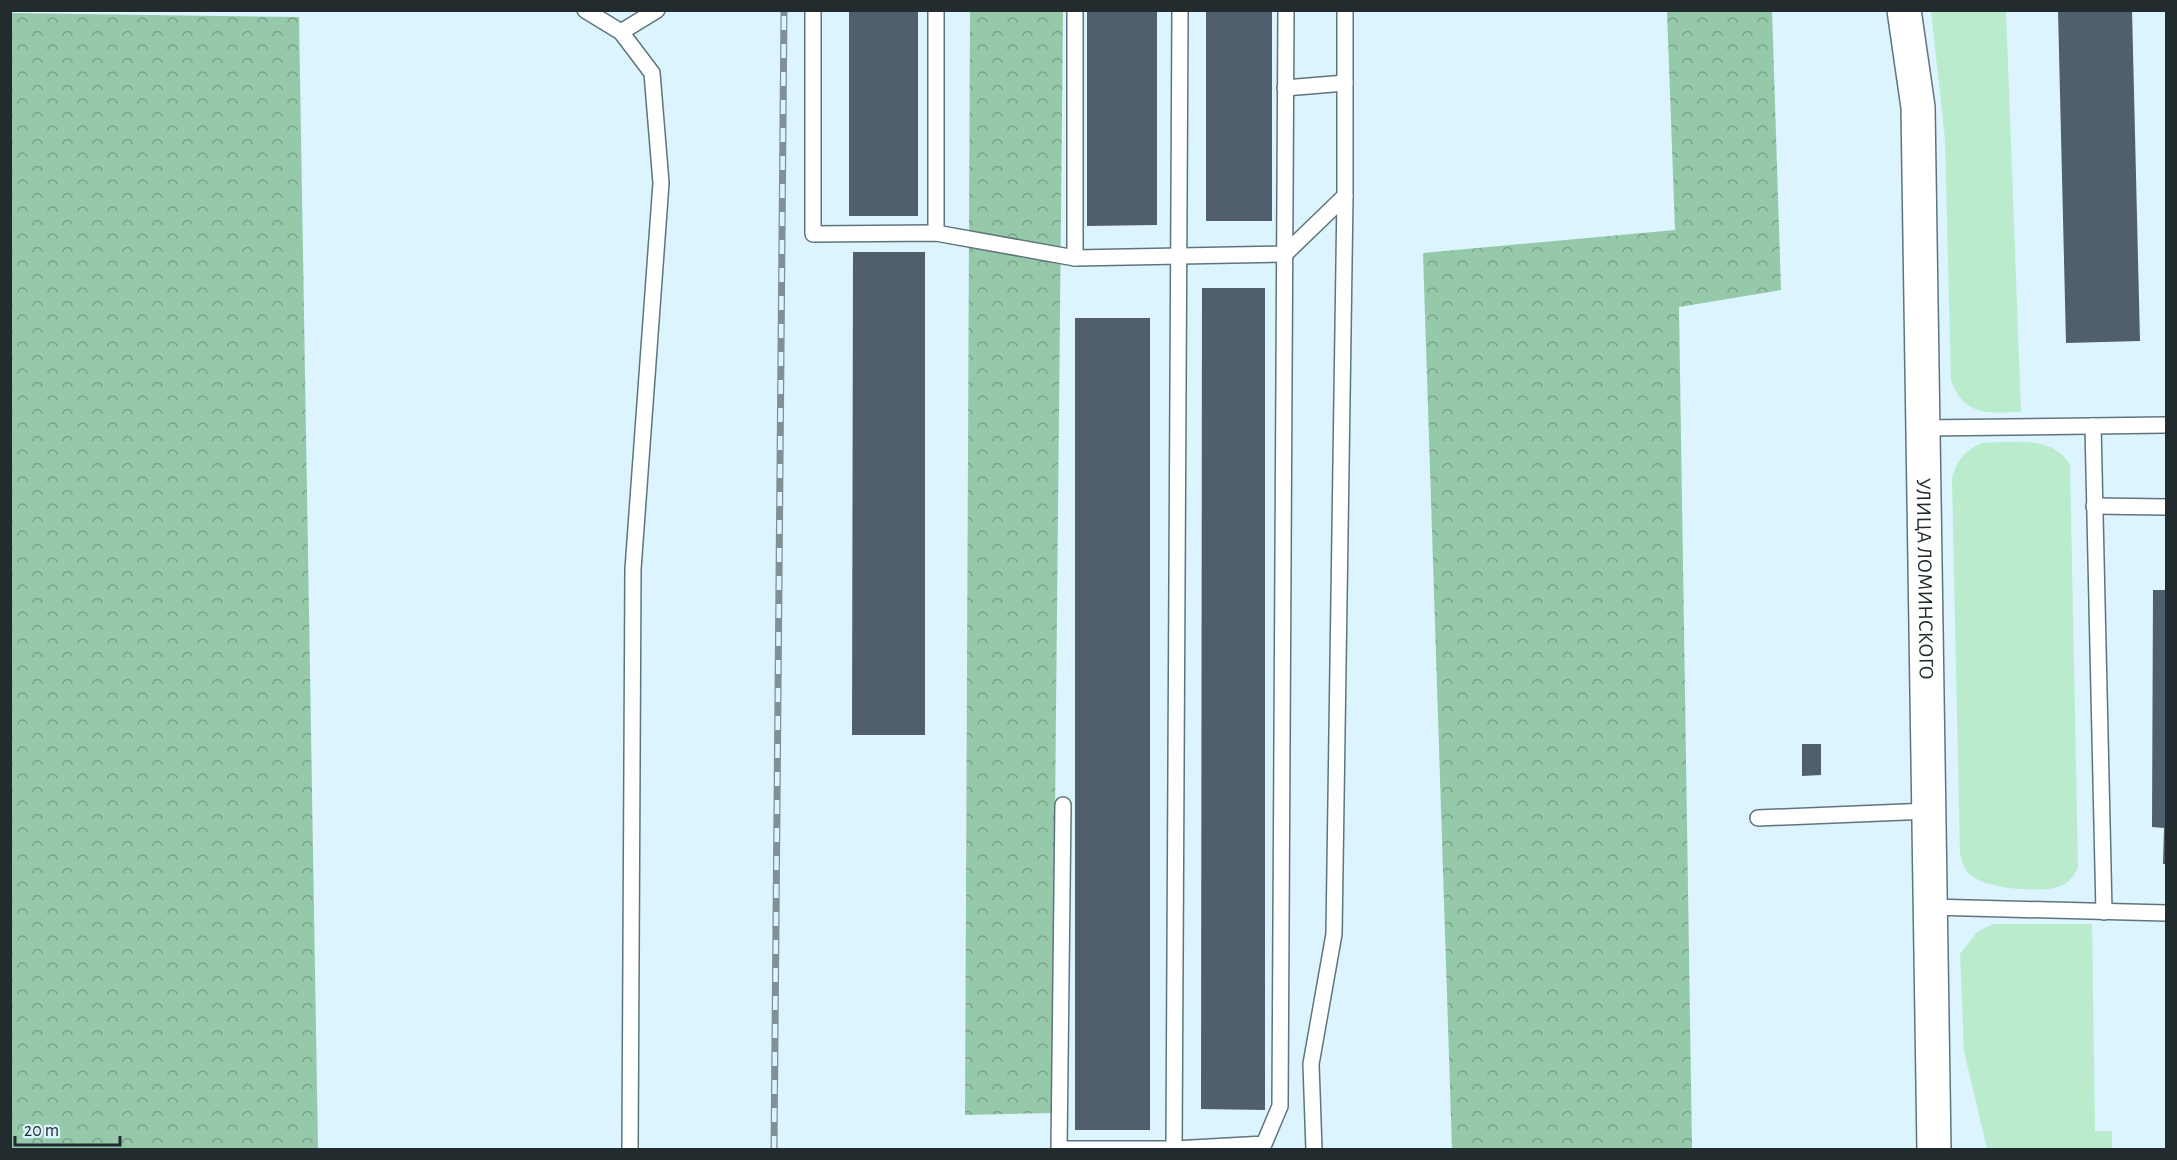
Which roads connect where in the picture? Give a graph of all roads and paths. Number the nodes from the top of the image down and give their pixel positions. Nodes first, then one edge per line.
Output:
1 (585, 10) edge
2 (657, 10) edge
3 (813, 10) edge
4 (936, 10) edge
5 (1075, 10) edge
6 (1180, 10) edge
7 (1286, 10) edge
8 (1345, 10) edge
9 (1904, 10) edge
10 (621, 32) junction
11 (1345, 83) junction
12 (1285, 88) junction
13 (1345, 196) junction
14 (936, 233) junction
15 (1285, 254) junction
16 (1179, 257) junction
17 (1074, 258) junction
18 (2166, 425) edge
19 (2093, 426) junction
20 (1923, 428) junction
21 (2094, 506) junction
22 (2166, 507) edge
23 (1063, 805) dead end
24 (1929, 811) junction
25 (1758, 818) dead end
26 (1930, 907) junction
27 (2104, 912) junction
28 (2166, 913) edge
29 (630, 1149) edge
30 (1174, 1149) edge
31 (1314, 1149) edge
32 (1934, 1149) edge

1 - 10 lane
2 - 10 lane
3 - 14 lane
4 - 14 lane
5 - 17 lane
6 - 16 lane
7 - 12 lane
8 - 11 lane
9 - 20 street, УЛИЦА ЛОМИНСКОГО
10 - 29 lane
11 - 12 lane
11 - 13 lane
12 - 15 lane
13 - 15 lane
13 - 31 lane
14 - 17 lane
15 - 16 lane
15 - 30 lane
16 - 17 lane
16 - 30 lane
18 - 19 lane
19 - 20 lane
19 - 21 lane
20 - 24 street, УЛИЦА ЛОМИНСКОГО
21 - 22 lane
21 - 27 lane
23 - 30 lane
24 - 25 lane
24 - 26 street, УЛИЦА ЛОМИНСКОГО
26 - 27 lane
26 - 32 street, УЛИЦА ЛОМИНСКОГО
27 - 28 lane

